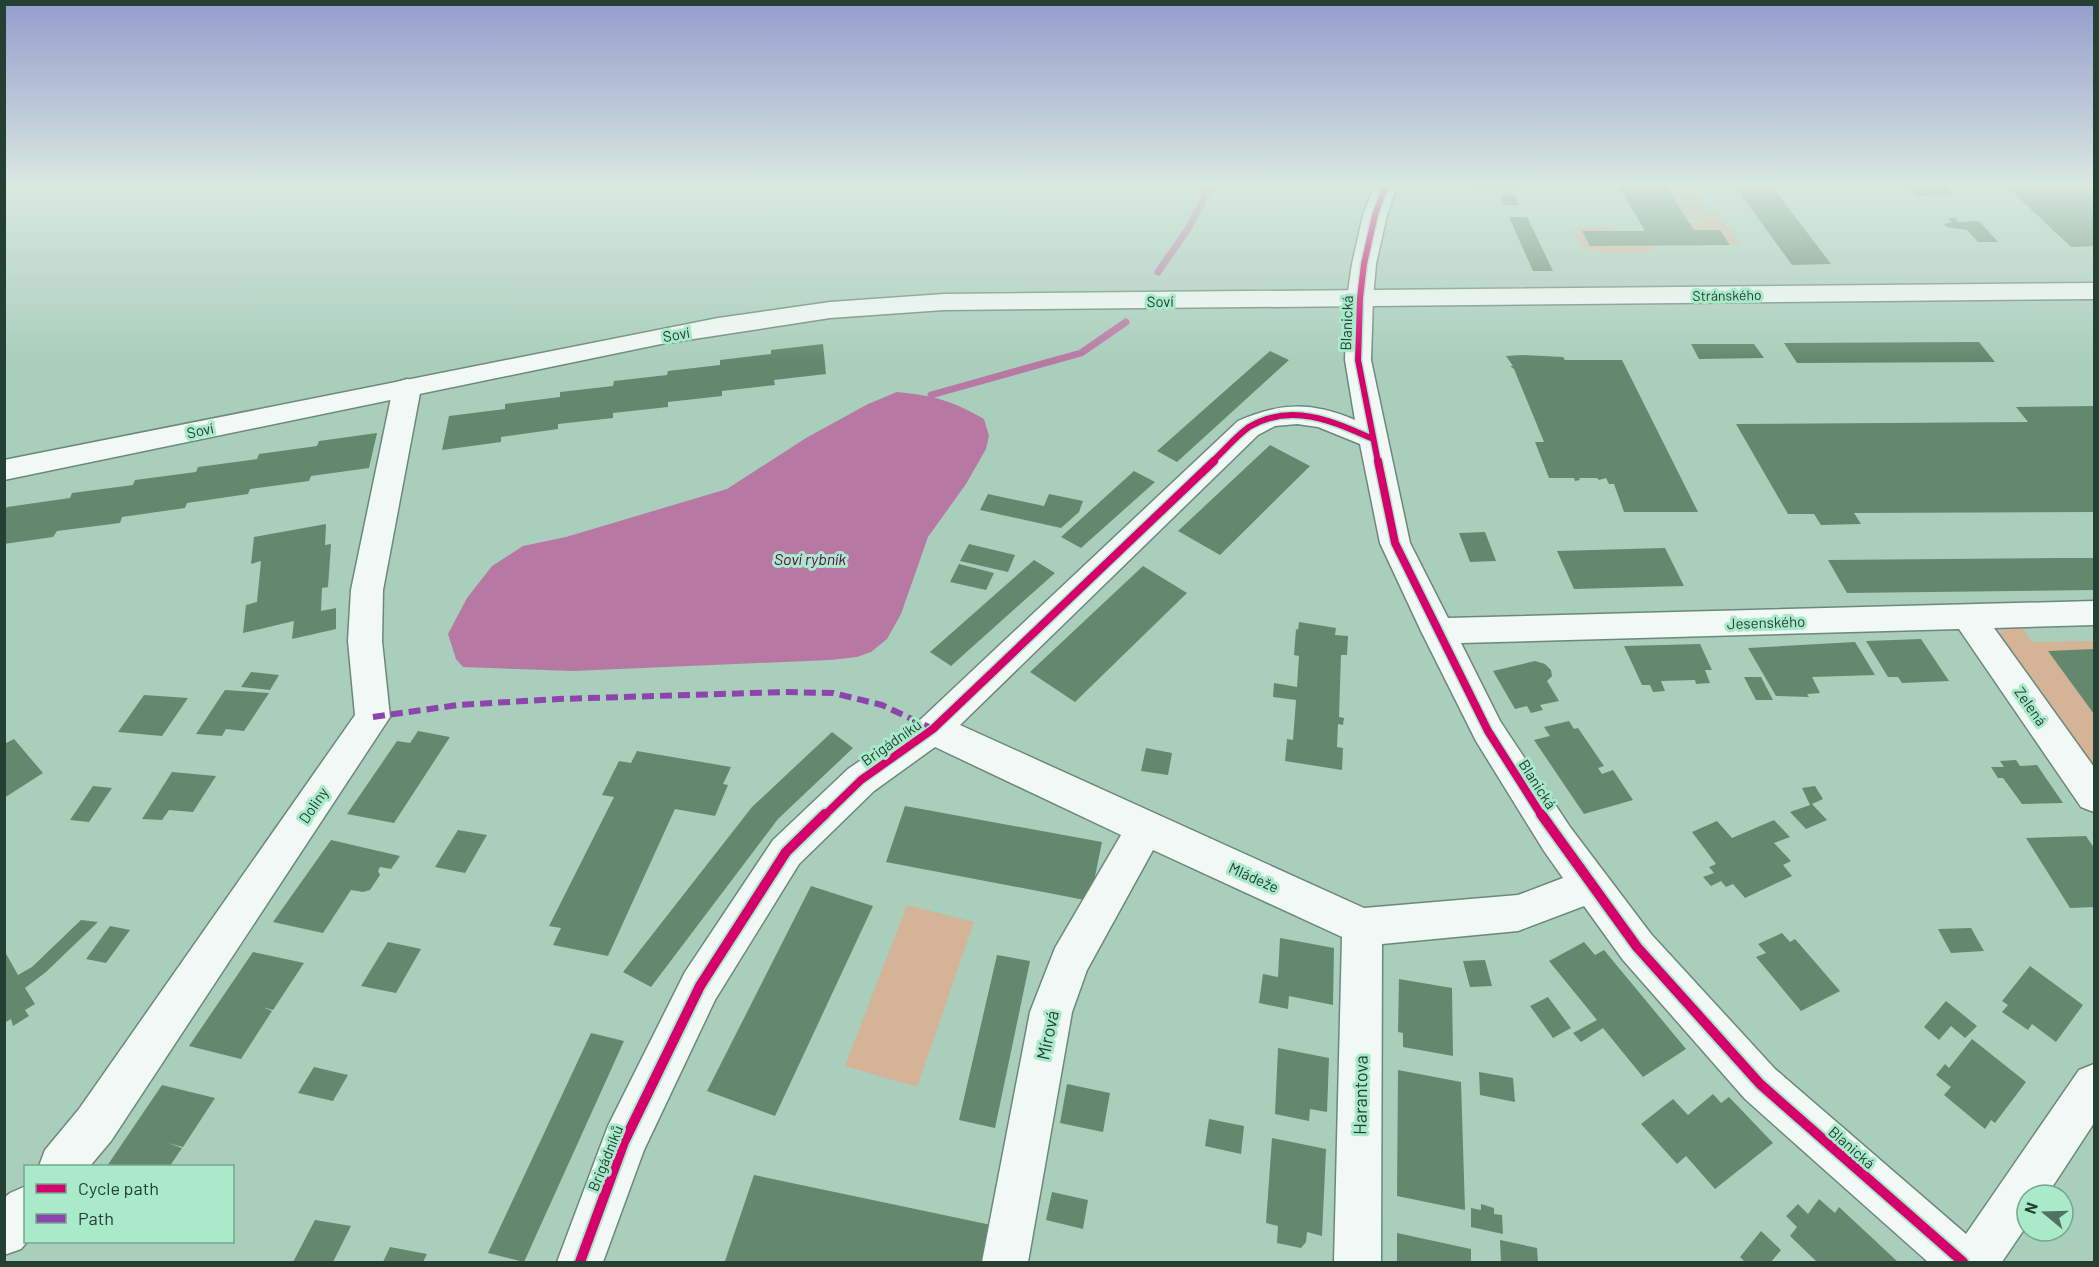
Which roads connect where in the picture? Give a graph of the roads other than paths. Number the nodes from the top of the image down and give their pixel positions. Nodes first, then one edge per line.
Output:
1 (1368, 244) edge
2 (2094, 291) edge
3 (1360, 298) junction
4 (1363, 383) junction
5 (407, 388) junction
6 (1302, 413) junction
7 (1373, 439) junction
8 (4, 471) edge
9 (2094, 614) edge
10 (1968, 617) junction
11 (1437, 631) junction
12 (933, 729) junction
13 (2094, 796) edge
14 (1145, 828) junction
15 (1592, 886) junction
16 (1362, 927) junction
17 (2094, 1085) edge
18 (64, 1165) edge
19 (24, 1211) edge
20 (4, 1233) edge
21 (580, 1263) edge
22 (1005, 1263) edge
23 (1357, 1263) edge
24 (1963, 1263) edge
25 (1975, 1263) edge

1 - 3 street, Blanická
2 - 3 street, Stránského
3 - 4 street, Blanická
3 - 5 street, Soví
4 - 6 street, Brigádníků
4 - 7 street, Blanická
5 - 8 street, Soví
5 - 18 street, Doliny
6 - 7 street, Brigádníků
6 - 12 street, Brigádníků
7 - 11 street, Blanická
9 - 10 street, Jesenského
10 - 11 street, Jesenského
10 - 13 street, Zelená
11 - 15 street, Blanická
12 - 14 street, Mládeže
12 - 21 street, Brigádníků
14 - 16 street, Mládeže
14 - 22 street, Mírová
15 - 16 street, Mládeže
15 - 24 street, Blanická
16 - 23 street, Harantova
17 - 25 street
19 - 20 street

